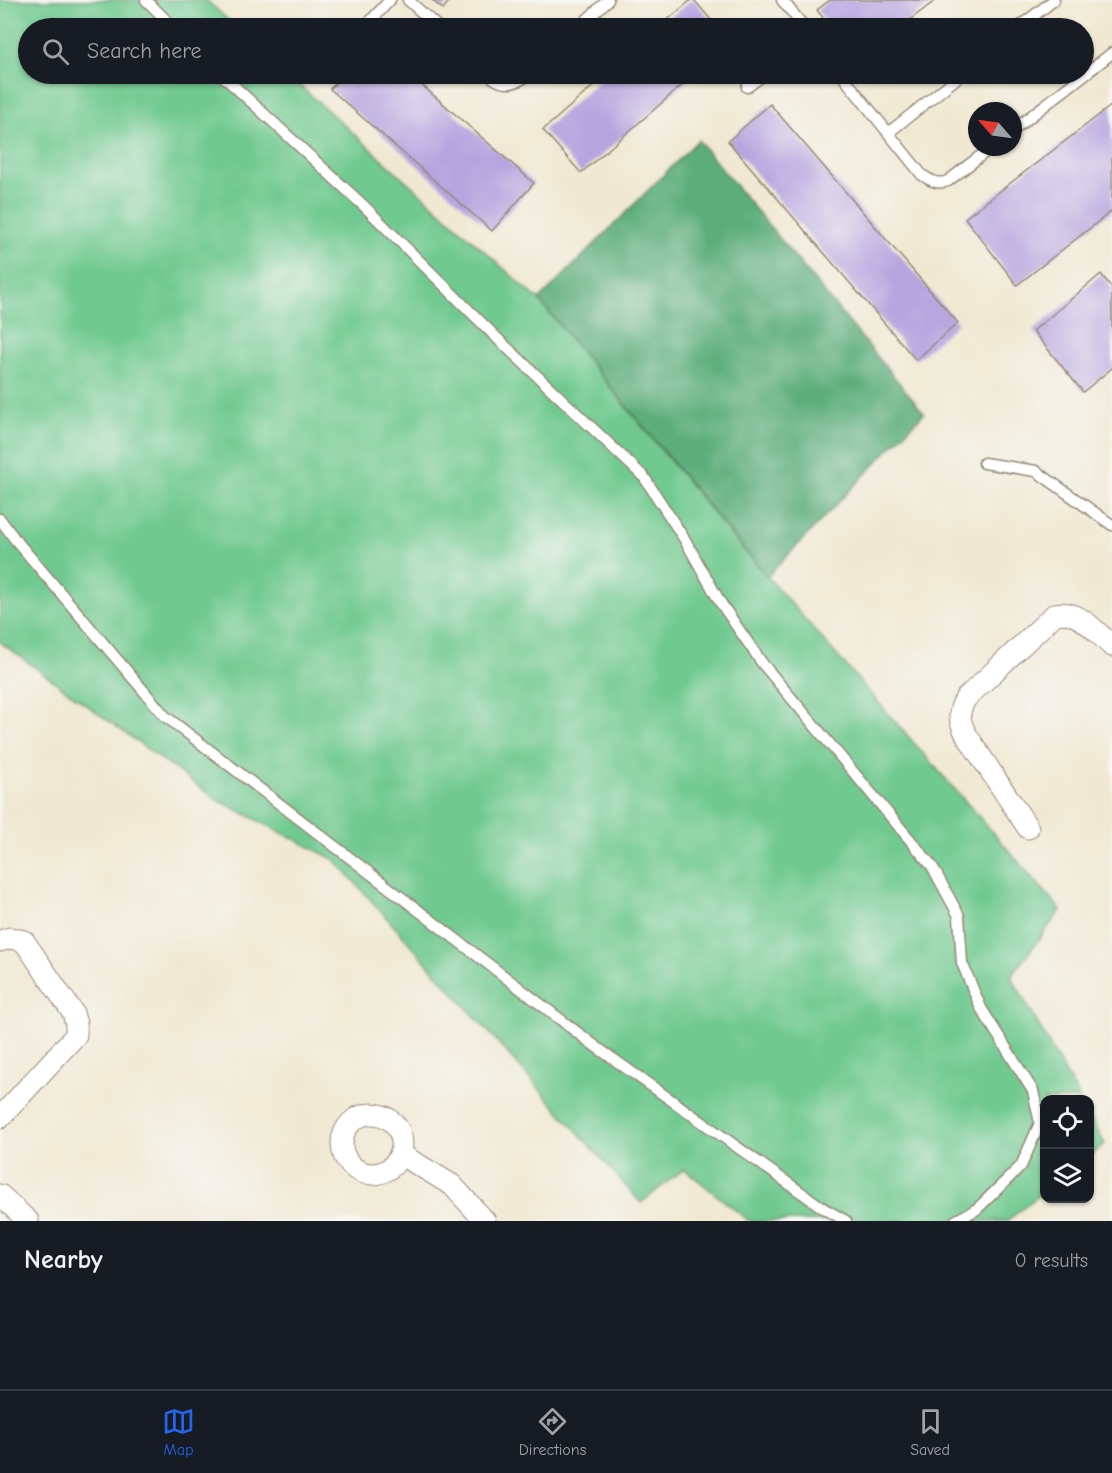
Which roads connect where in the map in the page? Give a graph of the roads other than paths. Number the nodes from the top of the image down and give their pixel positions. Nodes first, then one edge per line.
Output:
1 (146, 0) edge
2 (390, 0) edge
3 (408, 0) edge
4 (608, 0) edge
5 (782, 0) edge
6 (1054, 0) edge
7 (164, 18) edge
8 (373, 18) edge
9 (428, 18) edge
10 (589, 18) edge
11 (797, 18) edge
12 (1031, 18) edge
13 (1112, 53) edge
14 (1094, 67) edge
15 (232, 84) edge
16 (751, 84) edge
17 (849, 84) edge
18 (949, 84) edge
19 (1072, 84) edge
20 (747, 87) dead end
21 (1022, 123) edge
22 (888, 133) junction
23 (980, 156) edge
24 (984, 463) dead end
25 (0, 519) edge
26 (1112, 525) edge
27 (1112, 646) edge
28 (1028, 828) dead end
29 (0, 941) edge
30 (0, 1118) edge
31 (400, 1154) dead end
32 (0, 1195) edge
33 (28, 1221) edge
34 (484, 1221) edge
35 (846, 1221) edge
36 (955, 1221) edge

1 - 7 lane
2 - 8 lane
3 - 9 lane
4 - 10 lane
5 - 11 lane
6 - 12 lane
13 - 14 lane
15 - 36 lane
16 - 20 lane
17 - 22 lane
18 - 22 lane
19 - 21 lane
22 - 23 lane
24 - 26 lane
25 - 35 lane
27 - 28 street
29 - 30 street
31 - 34 street
32 - 33 street

